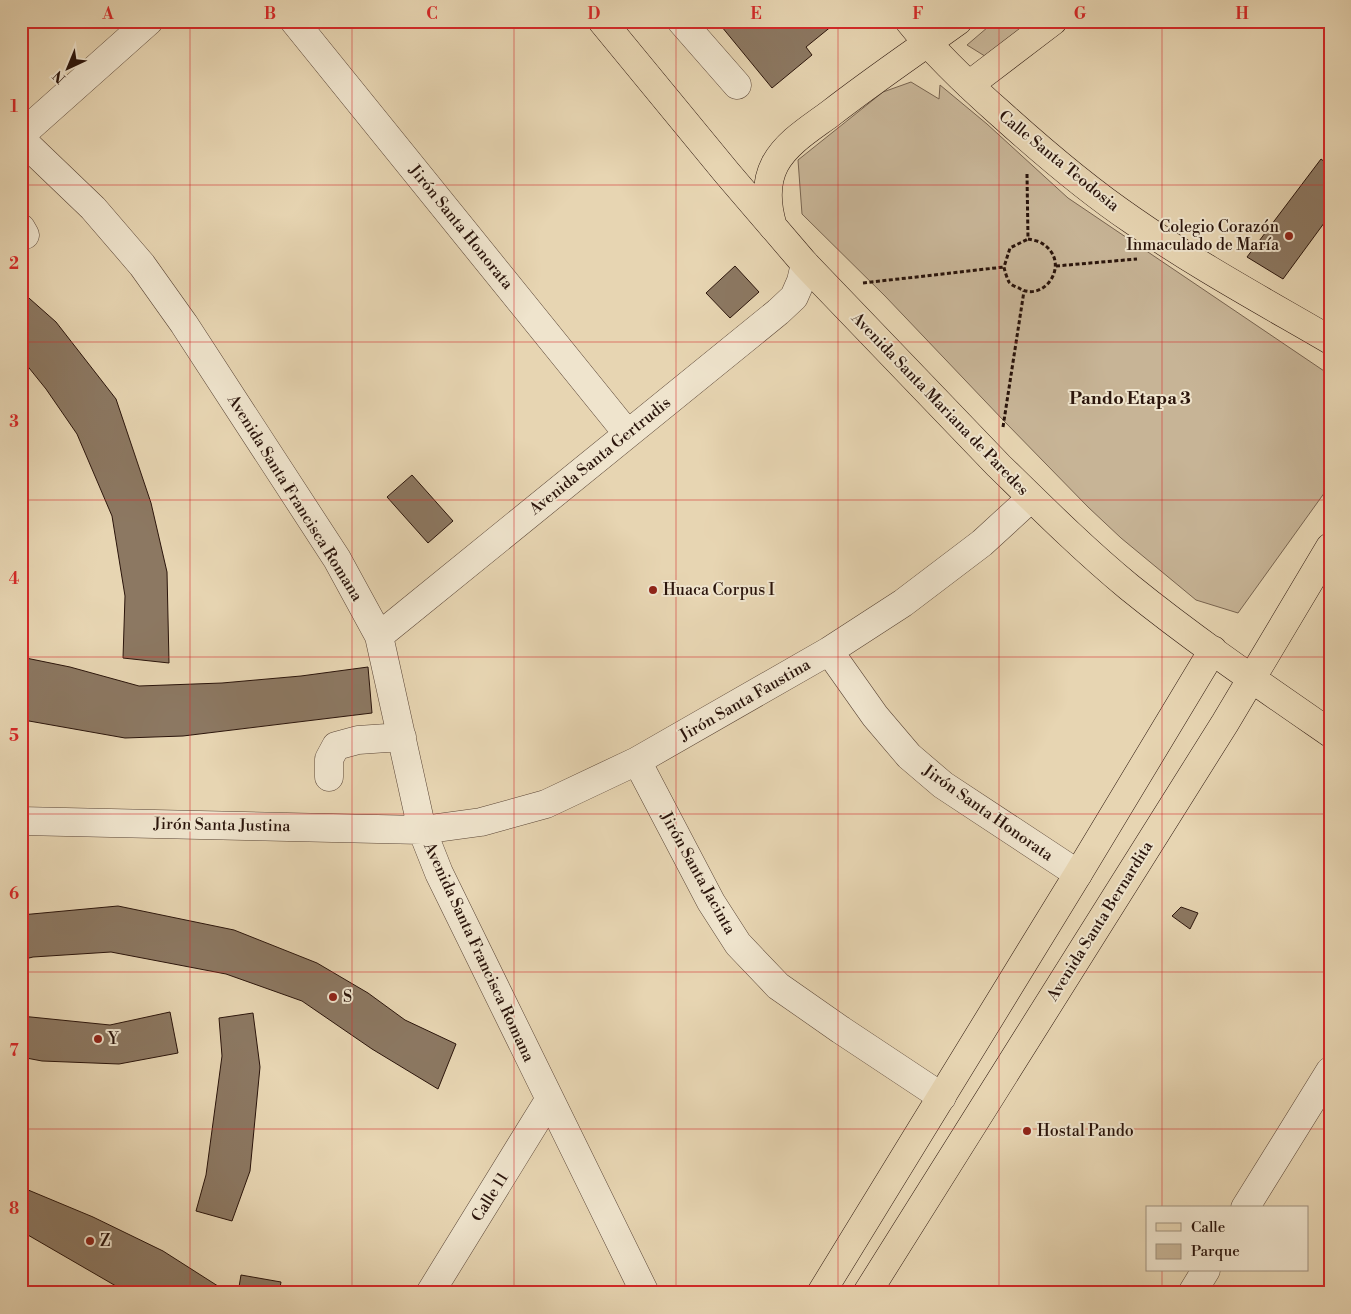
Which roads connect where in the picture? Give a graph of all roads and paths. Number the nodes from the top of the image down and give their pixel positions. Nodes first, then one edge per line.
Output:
1 (148, 21) edge
2 (294, 21) edge
3 (602, 21) edge
4 (681, 21) edge
5 (909, 21) edge
6 (958, 21) edge
7 (1053, 21) edge
8 (927, 44) junction
9 (737, 85) dead end
10 (969, 86) junction
11 (21, 135) edge
12 (1025, 136) junction
13 (21, 139) edge
14 (773, 227) junction
15 (1028, 239) junction
16 (1138, 259) dead end
17 (805, 264) junction
18 (1056, 266) junction
19 (1004, 267) junction
20 (827, 287) junction
21 (1024, 291) junction
22 (1330, 340) edge
23 (627, 433) junction
24 (998, 465) junction
25 (1031, 498) junction
26 (1330, 547) edge
27 (379, 636) junction
28 (1213, 650) junction
29 (829, 652) junction
30 (1252, 679) junction
31 (1330, 733) edge
32 (402, 737) junction
33 (637, 761) junction
34 (330, 777) dead end
35 (21, 821) edge
36 (422, 830) junction
37 (1078, 874) junction
38 (1330, 1072) edge
39 (942, 1097) junction
40 (549, 1100) junction
41 (1246, 1206) edge
42 (1205, 1272) edge
43 (430, 1293) edge
44 (645, 1293) edge
45 (821, 1293) edge
46 (867, 1293) edge
47 (1192, 1293) edge

1 - 11 street
2 - 23 street, Jirón Santa Honorata
3 - 14 main road, Avenida Santa Mariana de Paredes
4 - 9 street
5 - 8 main road, Calle Santa Teodosia
6 - 8 main road
7 - 10 main road
8 - 10 main road, Calle Santa Teodosia
8 - 14 main road
10 - 12 main road, Calle Santa Teodosia
12 - 15 path
12 - 22 main road, Calle Santa Teodosia
13 - 27 street, Avenida Santa Francisca Romana
14 - 17 main road, Avenida Santa Mariana de Paredes
15 - 18 path
15 - 19 path
16 - 18 path
17 - 20 main road, Avenida Santa Mariana de Paredes
17 - 23 street, Avenida Santa Gertrudis
18 - 21 path
19 - 20 path
19 - 21 path
20 - 24 main road, Avenida Santa Mariana de Paredes
21 - 24 path
23 - 27 street, Avenida Santa Gertrudis
24 - 25 main road, Avenida Santa Mariana de Paredes
25 - 28 main road, Avenida Santa Mariana de Paredes
25 - 29 street, Jirón Santa Faustina
26 - 30 main road, Avenida Santa Bernardita
27 - 32 street, Avenida Santa Francisca Romana
28 - 30 main road, Avenida Santa Mariana de Paredes
28 - 37 main road
29 - 33 street, Jirón Santa Faustina
29 - 37 street, Jirón Santa Honorata
30 - 31 main road, Avenida Santa Mariana de Paredes
30 - 46 main road, Avenida Santa Bernardita
32 - 34 street
32 - 36 street, Avenida Santa Francisca Romana
33 - 36 street, Jirón Santa Faustina
33 - 39 street, Jirón Santa Jacinta
35 - 36 street, Jirón Santa Justina
36 - 40 street, Avenida Santa Francisca Romana
37 - 39 main road
38 - 41 street
39 - 45 main road
40 - 43 street, Calle 11
40 - 44 street, Avenida Santa Francisca Romana
42 - 47 street

